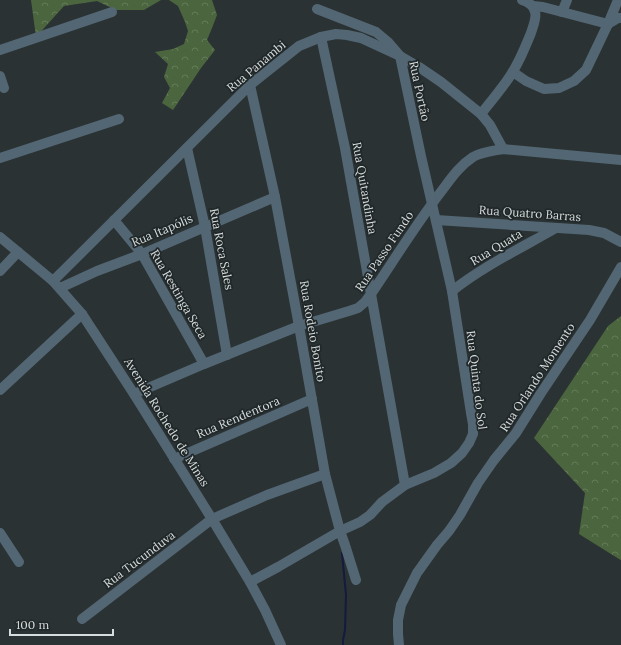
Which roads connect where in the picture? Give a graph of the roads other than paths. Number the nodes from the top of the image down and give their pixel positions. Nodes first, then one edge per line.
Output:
1 (522, 0) edge
2 (567, 0) edge
3 (618, 0) edge
4 (533, 6) junction
5 (317, 9) dead end
6 (112, 12) dead end
7 (562, 12) junction
8 (621, 18) edge
9 (608, 24) junction
10 (320, 37) junction
11 (0, 50) edge
12 (400, 56) junction
13 (513, 72) junction
14 (250, 85) junction
15 (481, 114) junction
16 (119, 119) dead end
17 (187, 148) junction
18 (503, 149) junction
19 (0, 158) edge
20 (621, 160) edge
21 (275, 197) junction
22 (432, 203) junction
23 (114, 220) junction
24 (436, 220) junction
25 (205, 226) junction
26 (556, 228) junction
27 (0, 237) edge
28 (621, 242) edge
29 (18, 252) junction
30 (142, 254) junction
31 (621, 267) edge
32 (0, 271) edge
33 (53, 281) junction
34 (60, 288) junction
35 (452, 291) junction
36 (371, 294) junction
37 (82, 314) junction
38 (299, 326) junction
39 (227, 355) junction
40 (204, 364) junction
41 (0, 390) edge
42 (134, 394) junction
43 (312, 399) junction
44 (174, 459) junction
45 (325, 474) junction
46 (405, 485) junction
47 (212, 519) junction
48 (340, 531) junction
49 (0, 534) edge
50 (19, 562) dead end
51 (356, 580) dead end
52 (250, 582) junction
53 (82, 619) dead end
54 (280, 645) edge
55 (399, 645) edge

1 - 4 street
2 - 7 street
3 - 9 street
4 - 7 street
4 - 13 street
5 - 12 street, Rua Portão
6 - 11 street
7 - 9 street
8 - 9 street
9 - 13 street
10 - 12 street, Rua Panambi
10 - 14 street, Rua Panambi
10 - 36 street, Rua Quitandinha
12 - 15 street, Rua Panambi
12 - 22 street, Rua Portão
13 - 15 street
14 - 17 street, Rua Panambi
14 - 21 street, Rua Rodeio Bonito
15 - 18 street, Rua Panambi
16 - 19 street
17 - 23 street, Rua Panambi
17 - 25 street, Rua Roca Sales
18 - 20 street, Rua Passo Fundo
18 - 22 street, Rua Passo Fundo
21 - 25 street, Rua Itapólis
21 - 38 street, Rua Rodeio Bonito
22 - 24 street, Rua Quinta do Sol
22 - 36 street, Rua Passo Fundo
23 - 30 street, Rua Restinga Seca
23 - 33 street, Rua Panambi
24 - 26 street, Rua Quatro Barras
24 - 35 street, Rua Quinta do Sol
25 - 30 street, Rua Itapólis
25 - 39 street, Rua Roca Sales
26 - 28 street, Rua Quatro Barras
26 - 35 street, Rua Quata
27 - 29 street, Avenida Rochedo de Minas
29 - 32 street
29 - 33 street, Avenida Rochedo de Minas
30 - 34 street, Rua Itapólis
30 - 40 street, Rua Restinga Seca
31 - 55 street, Rua Orlando Momento
33 - 34 street, Avenida Rochedo de Minas
34 - 37 street, Avenida Rochedo de Minas
35 - 46 street, Rua Quinta do Sol
36 - 38 street, Rua Passo Fundo
36 - 46 street, Rua Quitandinha
37 - 41 street
37 - 42 street, Avenida Rochedo de Minas
38 - 39 street, Rua Passo Fundo
38 - 43 street, Rua Rodeio Bonito
39 - 40 street, Rua Passo Fundo
40 - 42 street, Rua Passo Fundo
42 - 44 street, Avenida Rochedo de Minas
43 - 44 street, Rua Rendentora
43 - 45 street, Rua Rodeio Bonito
44 - 47 street, Avenida Rochedo de Minas
45 - 47 street, Rua Tucunduva
45 - 48 street, Rua Rodeio Bonito
46 - 48 street, Rua Quinta do Sol
47 - 52 street, Avenida Rochedo de Minas
47 - 53 street, Rua Tucunduva
48 - 51 street, Rua Rodeio Bonito
48 - 52 street, Rua Quinta do Sol
49 - 50 street
52 - 54 street, Avenida Rochedo de Minas

